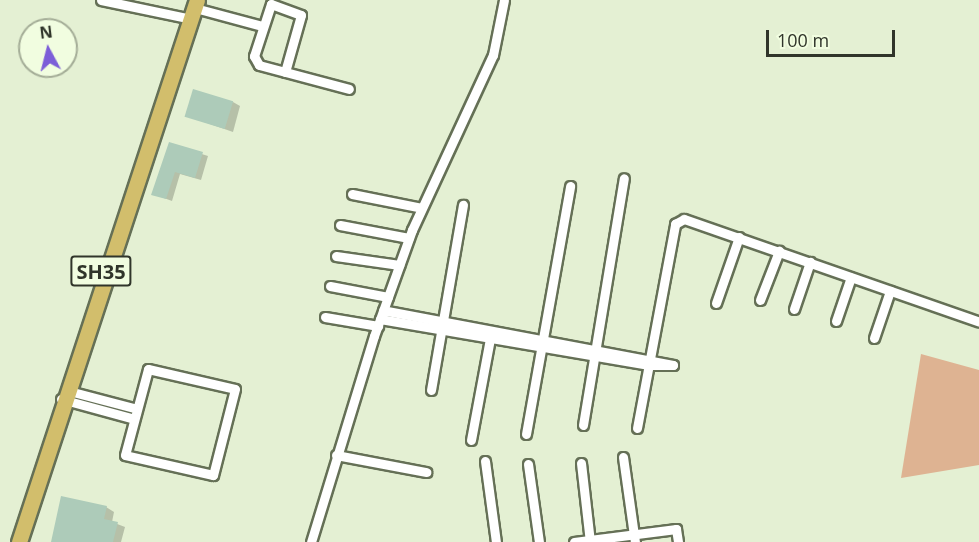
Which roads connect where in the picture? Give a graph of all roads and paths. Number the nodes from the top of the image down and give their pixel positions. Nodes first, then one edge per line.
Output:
1 (101, 0) edge
2 (504, 0) edge
3 (191, 9) edge
4 (262, 26) junction
5 (285, 72) junction
6 (350, 89) dead end
7 (624, 178) dead end
8 (570, 186) dead end
9 (351, 194) dead end
10 (463, 205) dead end
11 (422, 208) junction
12 (340, 225) dead end
13 (740, 237) junction
14 (409, 238) junction
15 (779, 251) junction
16 (336, 256) dead end
17 (810, 262) junction
18 (399, 265) junction
19 (851, 277) junction
20 (330, 286) dead end
21 (890, 291) junction
22 (388, 297) junction
23 (760, 300) dead end
24 (716, 303) dead end
25 (794, 309) dead end
26 (325, 317) dead end
27 (380, 318) junction
28 (836, 321) dead end
29 (979, 322) edge
30 (443, 325) junction
31 (491, 333) junction
32 (874, 338) dead end
33 (542, 342) junction
34 (595, 351) junction
35 (650, 361) junction
36 (431, 390) dead end
37 (65, 397) junction
38 (102, 405) junction
39 (134, 408) junction
40 (131, 418) junction
41 (584, 425) dead end
42 (637, 428) dead end
43 (526, 434) dead end
44 (471, 440) dead end
45 (336, 455) junction
46 (623, 457) dead end
47 (486, 461) dead end
48 (581, 463) dead end
49 (528, 464) dead end
50 (426, 472) dead end
51 (634, 538) edge
52 (590, 541) edge
53 (12, 542) edge
54 (19, 542) edge
55 (311, 542) edge
56 (496, 542) edge
57 (539, 542) edge
58 (574, 542) edge
59 (678, 542) edge

1 - 3 street
2 - 11 street
3 - 4 street
3 - 37 main road, SH35
4 - 5 street
4 - 5 street
5 - 6 street
7 - 34 street
8 - 33 street
9 - 11 street
10 - 30 street
11 - 14 street
12 - 14 street
13 - 15 street
13 - 24 street
13 - 35 street
14 - 18 street
15 - 17 street
15 - 23 street
16 - 18 street
17 - 19 street
17 - 25 street
18 - 22 street
19 - 21 street
19 - 28 street
20 - 22 street
21 - 29 street
21 - 32 street
22 - 27 street
26 - 27 street
27 - 30 street
27 - 45 street
30 - 31 street
30 - 36 street
31 - 33 street
31 - 44 street
33 - 34 street
33 - 43 street
34 - 35 street
34 - 41 street
35 - 42 street
37 - 38 street
37 - 53 main road, SH35
37 - 54 main road
38 - 39 street
38 - 40 street
39 - 40 street
39 - 40 street
45 - 50 street
45 - 55 street
46 - 51 street
47 - 56 street
48 - 52 street
49 - 57 street
51 - 52 street
51 - 59 street
52 - 58 street

